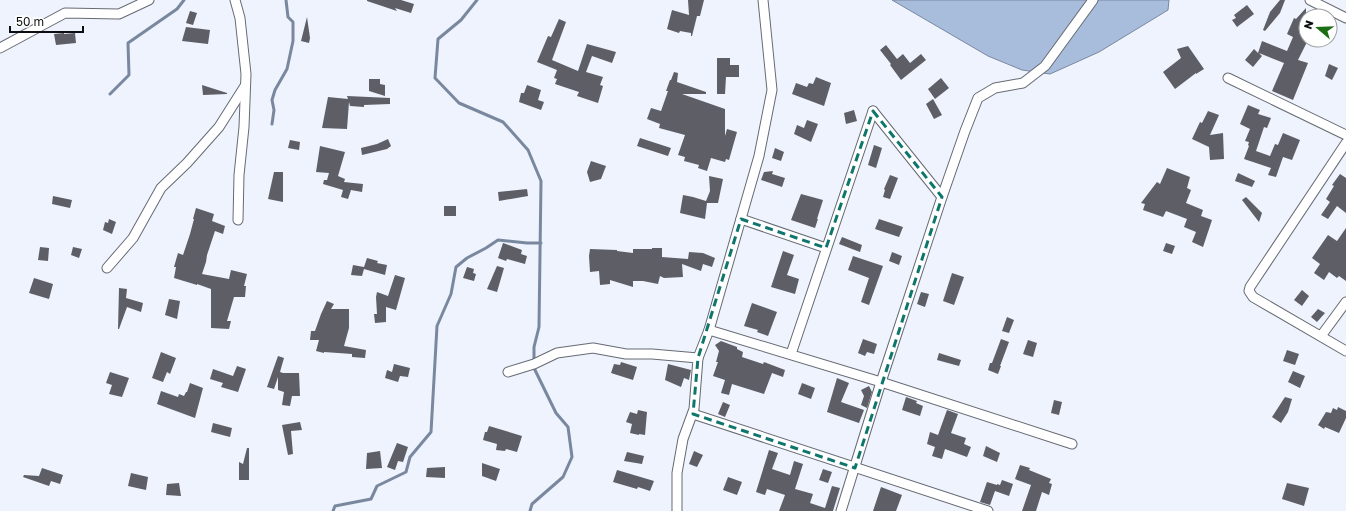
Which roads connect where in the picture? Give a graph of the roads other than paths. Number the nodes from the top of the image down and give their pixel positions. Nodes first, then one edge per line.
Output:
1 (148, 0) edge
2 (235, 0) edge
3 (763, 0) edge
4 (1093, 0) edge
5 (1310, 0) edge
6 (1346, 18) edge
7 (0, 48) edge
8 (1228, 78) dead end
9 (245, 86) junction
10 (1346, 135) edge
11 (1346, 143) edge
12 (942, 197) junction
13 (741, 219) junction
14 (238, 220) dead end
15 (826, 248) junction
16 (107, 268) dead end
17 (1346, 302) edge
18 (709, 330) junction
19 (1320, 336) junction
20 (1346, 351) edge
21 (791, 354) junction
22 (698, 358) junction
23 (508, 372) dead end
24 (881, 382) junction
25 (693, 414) junction
26 (1072, 444) dead end
27 (855, 468) junction
28 (677, 511) edge
29 (841, 511) edge
30 (988, 511) edge

1 - 7 street
2 - 9 street
3 - 13 street
4 - 12 street
5 - 6 street
8 - 10 street
9 - 14 street
9 - 16 street
11 - 19 street
12 - 15 street
12 - 24 street
13 - 15 street
13 - 18 street
15 - 21 street
17 - 19 street
18 - 21 street
18 - 22 street
19 - 20 street
21 - 24 street
22 - 23 street
22 - 25 street
24 - 26 street
24 - 27 street
25 - 27 street
25 - 28 street
27 - 29 street
27 - 30 street

